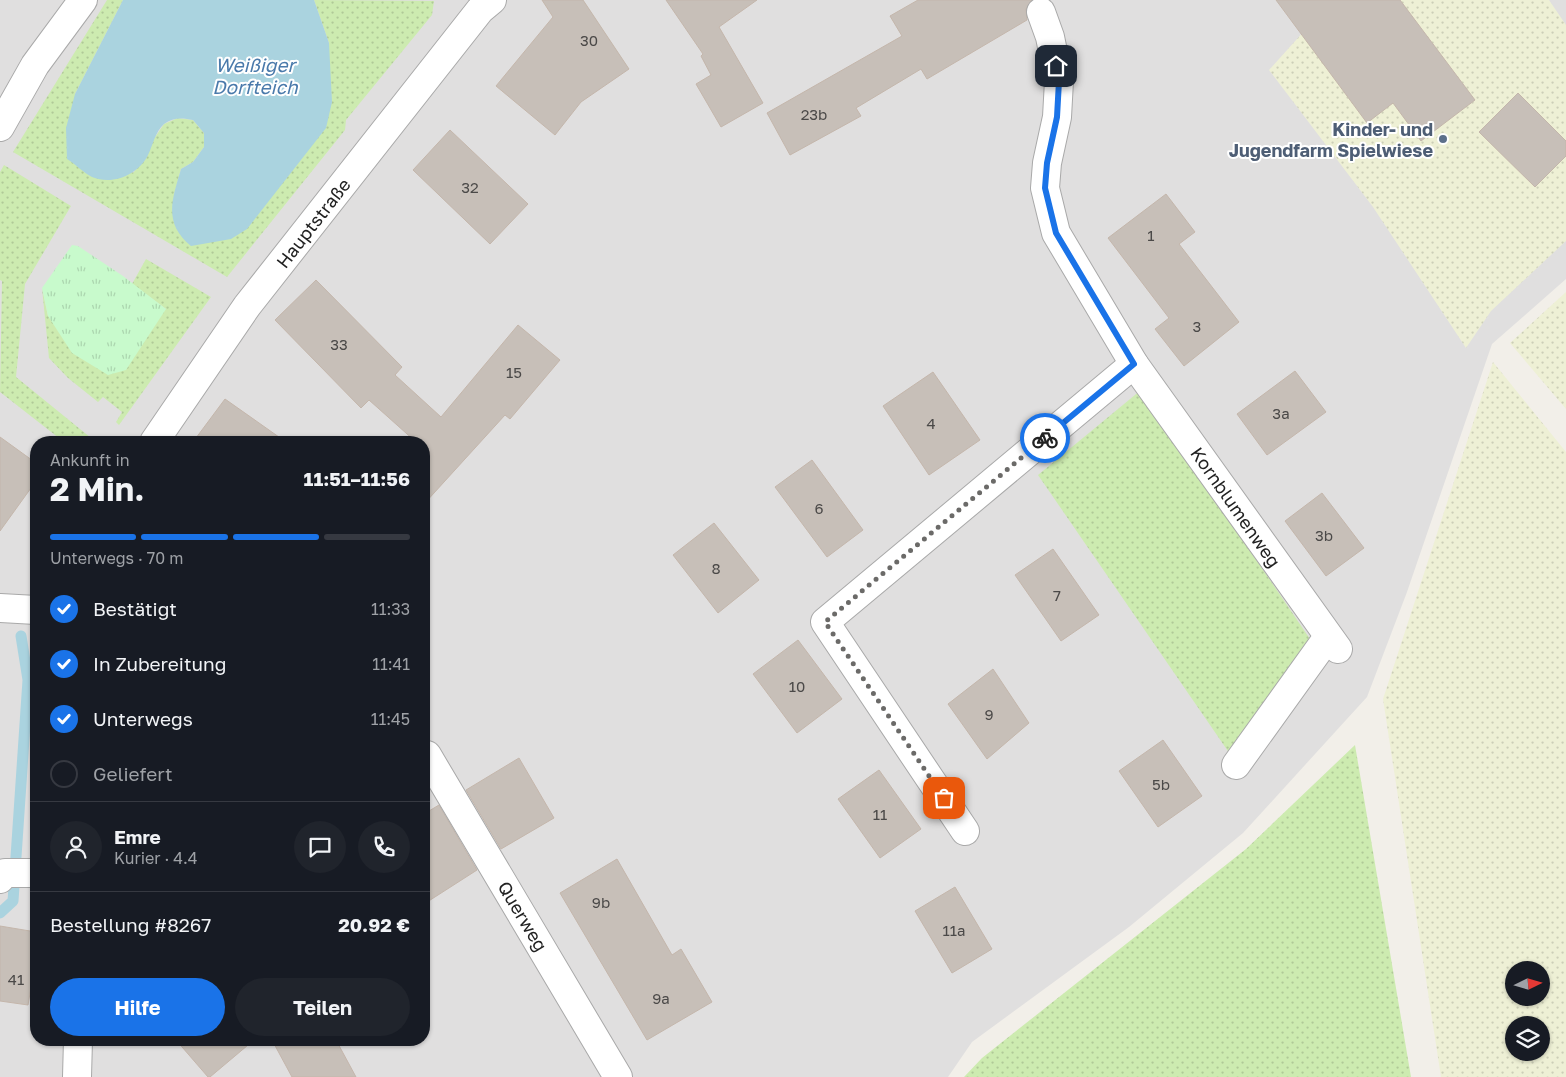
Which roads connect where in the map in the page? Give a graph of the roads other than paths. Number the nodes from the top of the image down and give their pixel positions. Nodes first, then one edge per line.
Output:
1 (83, 0) edge
2 (480, 3) edge
3 (1041, 12) dead end
4 (0, 127) edge
5 (1134, 364) junction
6 (158, 436) edge
7 (0, 608) edge
8 (30, 610) edge
9 (430, 760) edge
10 (1236, 765) dead end
11 (965, 831) dead end
12 (78, 1046) edge
13 (77, 1077) edge
14 (618, 1077) edge

1 - 4 street
2 - 6 street, Hauptstraße
3 - 5 street, Kornblumenweg
5 - 10 street, Kornblumenweg
5 - 11 street
7 - 8 street
9 - 14 street, Querweg
12 - 13 street

